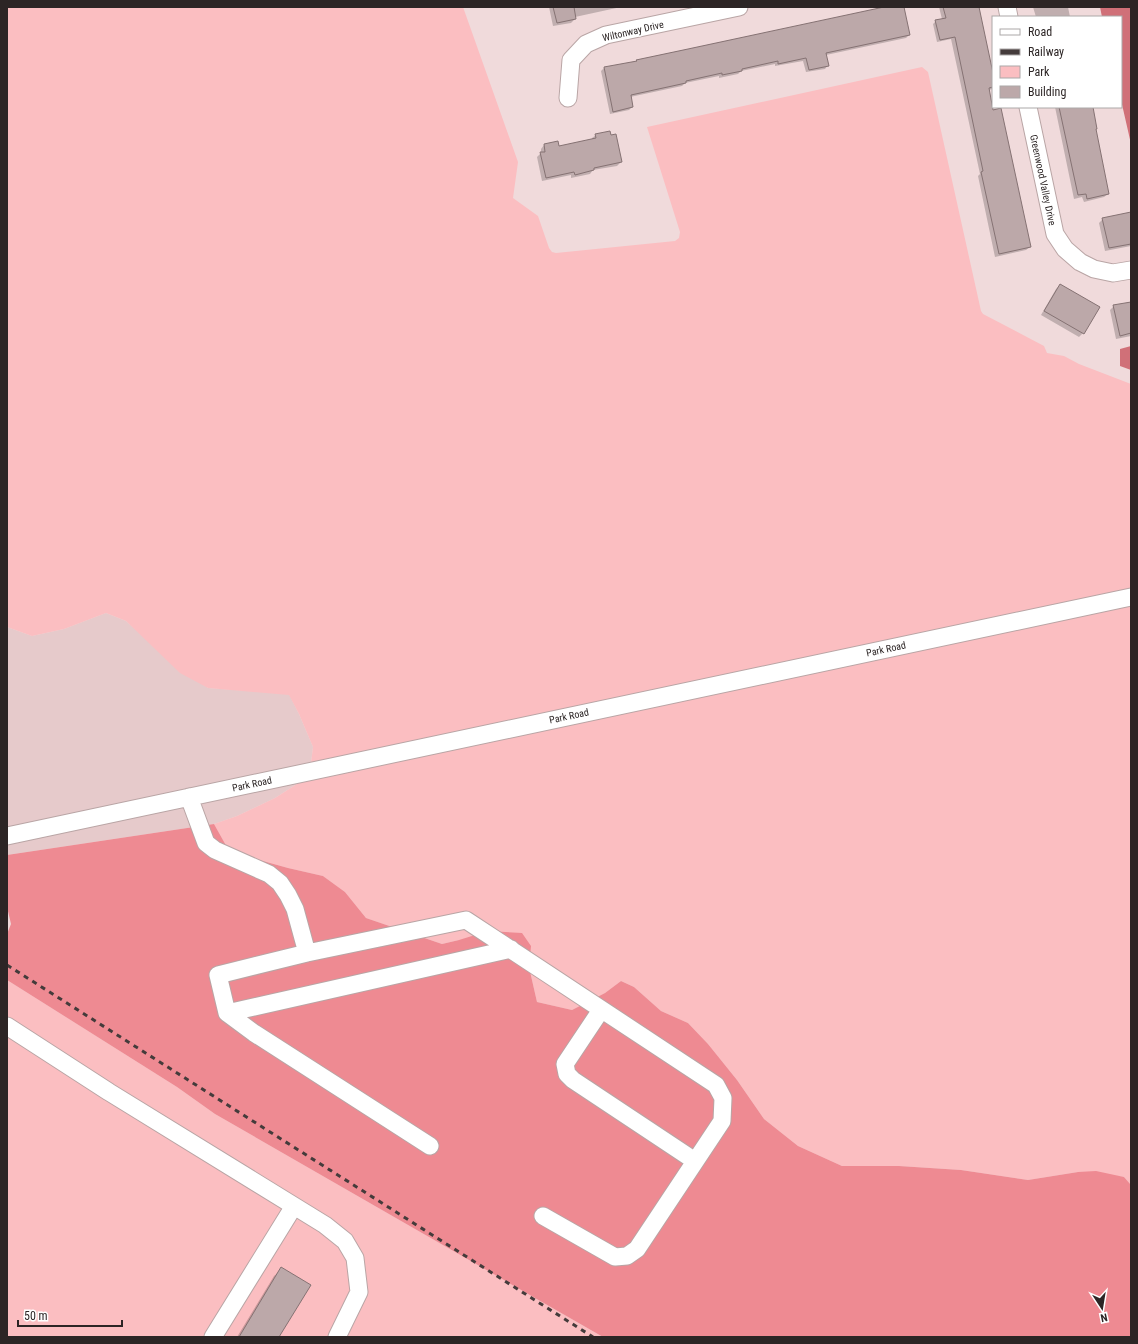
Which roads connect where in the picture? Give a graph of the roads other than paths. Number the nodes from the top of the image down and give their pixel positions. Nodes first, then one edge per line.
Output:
1 (739, 7) edge
2 (568, 98) dead end
3 (1028, 108) edge
4 (1131, 270) edge
5 (1131, 597) edge
6 (189, 797) junction
7 (7, 836) edge
8 (511, 949) junction
9 (307, 953) junction
10 (601, 1010) junction
11 (227, 1013) junction
12 (7, 1026) edge
13 (430, 1146) dead end
14 (695, 1161) junction
15 (294, 1206) junction
16 (543, 1216) dead end
17 (213, 1337) edge
18 (337, 1337) edge

1 - 2 street, Wiltonway Drive
3 - 4 street, Greenwood Valley Drive
5 - 6 street, Park Road
6 - 7 street, Park Road
6 - 9 street
8 - 9 street
8 - 10 street
8 - 11 street
9 - 11 street
10 - 14 street
10 - 14 street
11 - 13 street
12 - 15 street
14 - 16 street
15 - 17 street
15 - 18 street

